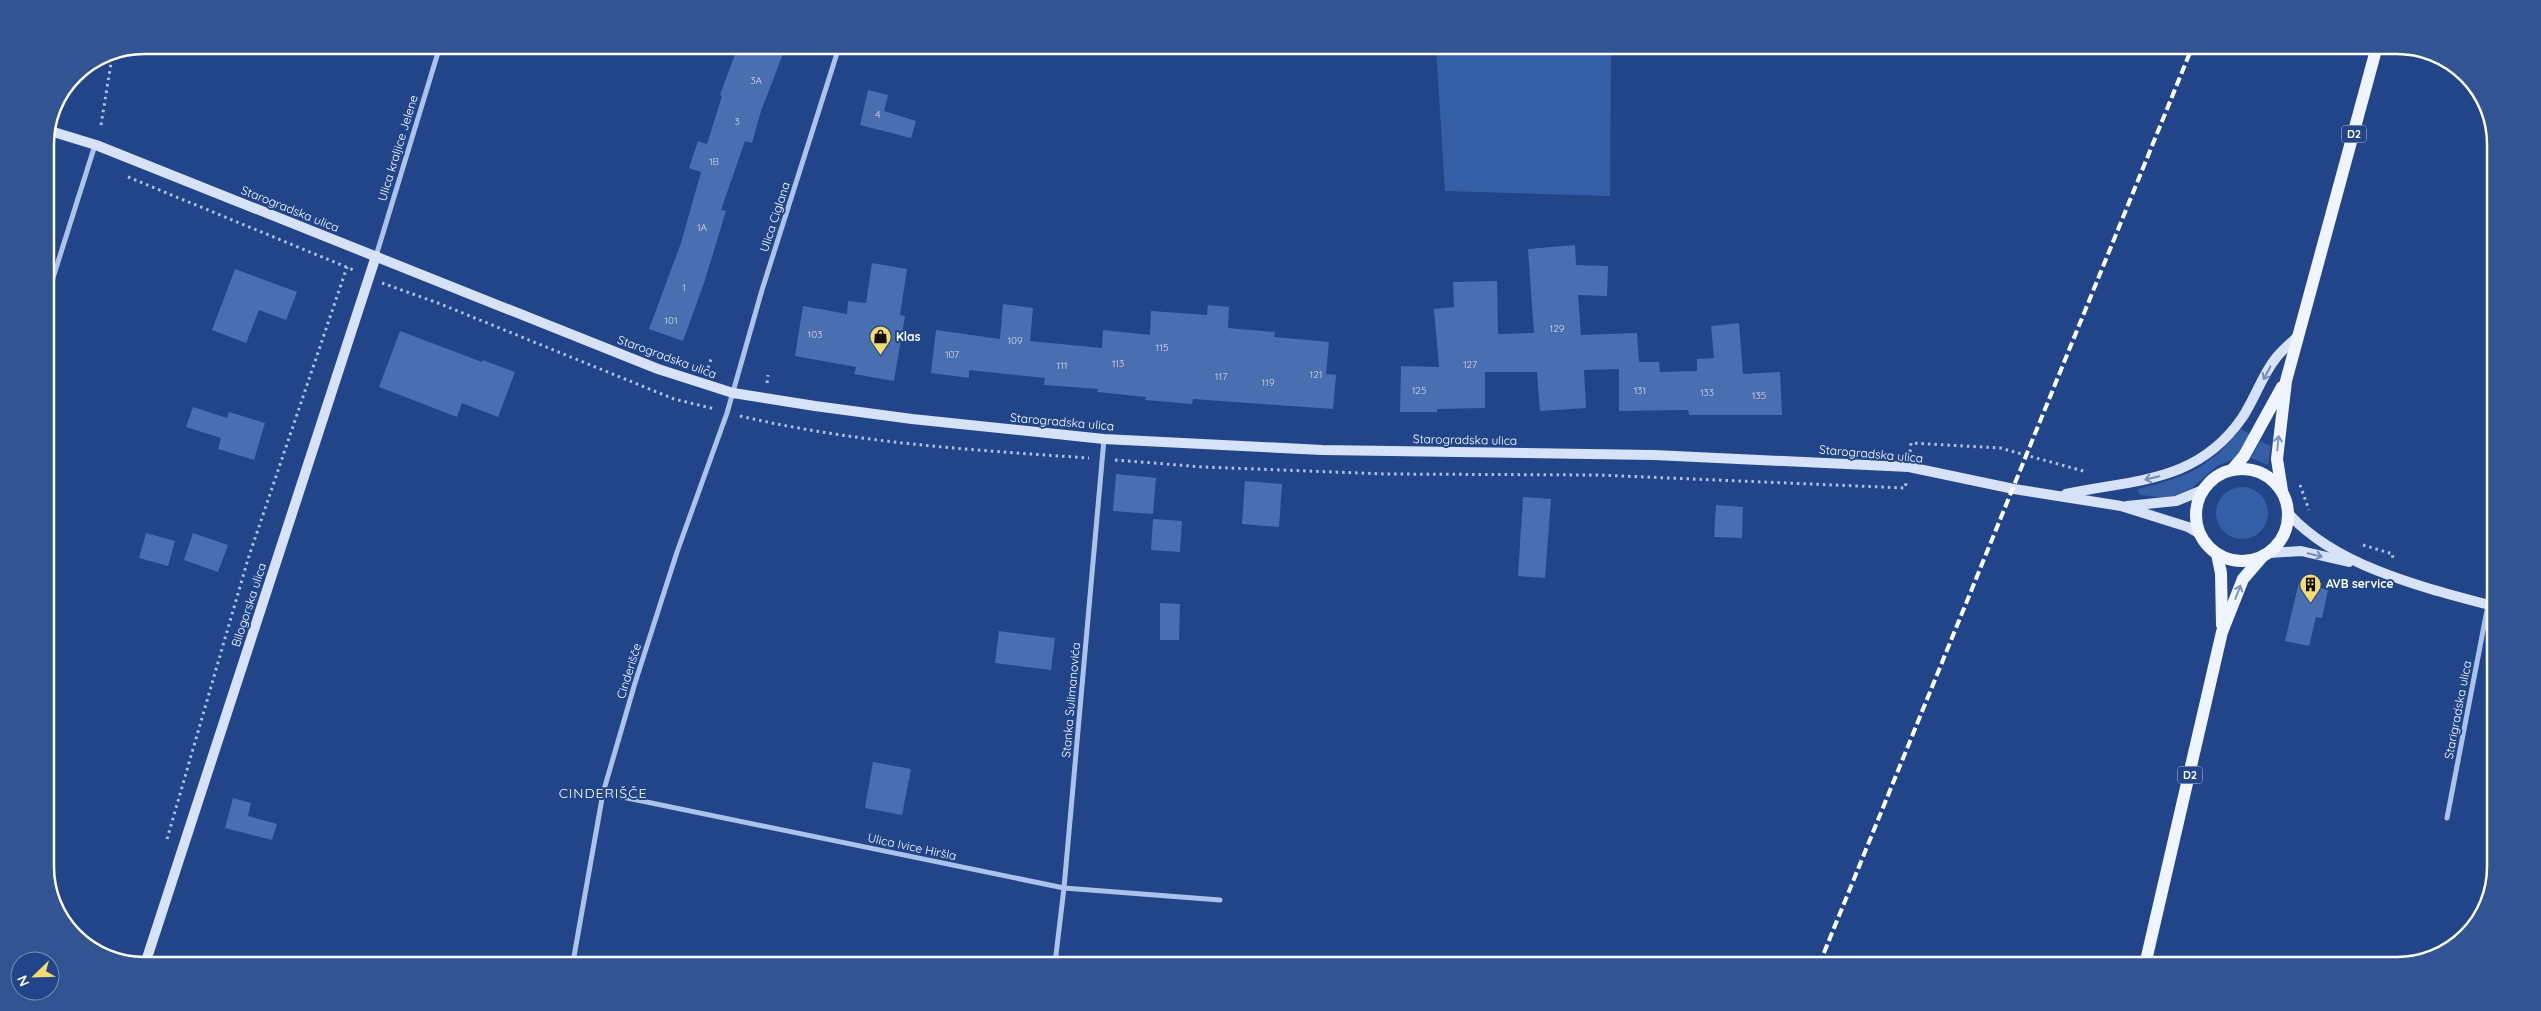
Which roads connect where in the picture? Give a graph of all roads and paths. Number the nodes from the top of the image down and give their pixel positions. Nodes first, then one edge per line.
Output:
1 (438, 54) edge
2 (837, 54) edge
3 (2375, 54) edge
4 (111, 60) edge
5 (101, 125) dead end
6 (54, 132) edge
7 (96, 145) junction
8 (126, 177) dead end
9 (376, 256) junction
10 (348, 268) junction
11 (54, 275) edge
12 (369, 278) junction
13 (2298, 336) junction
14 (2286, 381) junction
15 (732, 393) junction
16 (727, 412) junction
17 (1104, 439) junction
18 (1102, 459) junction
19 (1909, 467) junction
20 (2232, 470) junction
21 (2090, 473) dead end
22 (2298, 478) dead end
23 (2203, 490) junction
24 (2282, 491) junction
25 (2060, 495) junction
26 (2121, 506) junction
27 (2311, 513) dead end
28 (2289, 514) junction
29 (2200, 534) junction
30 (2356, 543) dead end
31 (2217, 554) junction
32 (2266, 555) junction
33 (2360, 564) junction
34 (2389, 574) junction
35 (2487, 604) edge
36 (2487, 620) edge
37 (2222, 632) junction
38 (603, 793) junction
39 (2447, 818) dead end
40 (165, 846) dead end
41 (1064, 888) junction
42 (1220, 900) dead end
43 (147, 957) edge
44 (574, 957) edge
45 (1056, 957) edge
46 (2147, 957) edge

1 - 9 street, Ulica kraljice Jelene
2 - 15 street, Ulica Ciglana
3 - 13 main road, D2
4 - 5 path
6 - 7 main road, Starogradska ulica
7 - 9 main road, Starogradska ulica
7 - 11 street
8 - 10 path
9 - 12 main road, Bilogorska ulica
9 - 15 main road, Starogradska ulica
10 - 12 path
10 - 40 path
12 - 16 path
12 - 43 main road, Bilogorska ulica
13 - 14 main road, D2
13 -> 25 main road
14 - 20 main road, D2
24 -> 14 main road, D2
15 - 16 street, Cinderišče
15 - 17 main road, Starogradska ulica
16 - 18 path
16 - 38 street, Cinderišče
17 - 18 street, Stanka Sulimanovića
17 - 19 main road, Starogradska ulica
18 - 19 path
18 - 41 street, Stanka Sulimanovića
19 - 21 path
19 - 25 main road, Starogradska ulica
20 - 23 main road, D2
20 - 24 main road
22 - 27 path
23 - 26 main road, Starogradska ulica
23 - 29 main road
24 - 28 main road, D2
25 - 26 main road, Starogradska ulica
26 - 29 main road, Starogradska ulica
28 - 32 main road, D2
28 - 33 main road
29 - 31 main road
30 - 34 path
31 - 32 main road
31 - 37 main road, D2
32 -> 33 main road
37 -> 32 main road, D2
33 - 34 main road
34 - 35 main road
36 - 39 street, Starigradska ulica
37 - 46 main road, D2
38 - 41 street, Ulica Ivice Hiršla
38 - 44 street, Cinderišče
41 - 42 street, Ulica Ivice Hiršla
41 - 45 street, Stanka Sulimanovića

